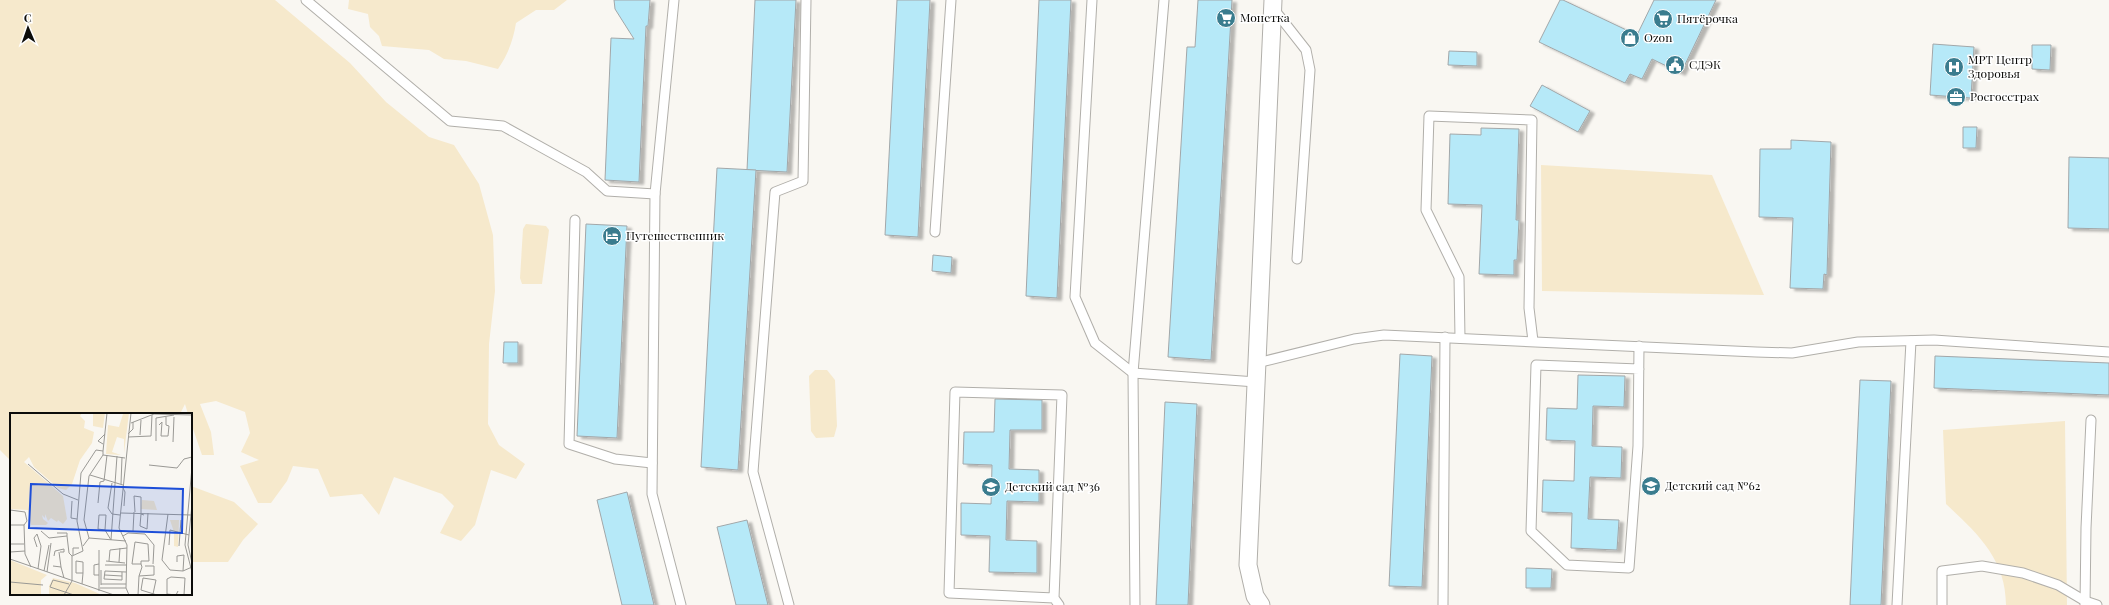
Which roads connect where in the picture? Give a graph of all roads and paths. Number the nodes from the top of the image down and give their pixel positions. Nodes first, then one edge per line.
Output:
1 (306, 0) edge
2 (674, 0) edge
3 (806, 0) edge
4 (951, 0) edge
5 (1092, 0) edge
6 (1164, 0) edge
7 (1273, 3) edge
8 (656, 194) junction
9 (575, 220) dead end
10 (935, 232) dead end
11 (1297, 259) dead end
12 (1445, 337) junction
13 (1460, 338) junction
14 (1532, 341) junction
15 (1911, 341) junction
16 (1639, 346) junction
17 (2109, 352) edge
18 (1257, 363) junction
19 (1639, 369) junction
20 (1133, 373) junction
21 (1256, 382) junction
22 (2091, 420) dead end
23 (652, 463) junction
24 (1057, 601) edge
25 (1256, 602) edge
26 (2085, 603) edge
27 (681, 605) edge
28 (789, 605) edge
29 (1135, 605) edge
30 (1443, 605) edge
31 (1897, 605) edge
32 (1942, 605) edge
33 (2098, 605) edge

1 - 8 lane
2 - 8 lane
3 - 28 lane
4 - 10 lane
5 - 20 lane
6 - 20 lane
7 - 11 lane
7 - 18 street
8 - 23 lane
9 - 23 lane
12 - 13 lane
12 - 18 lane
12 - 30 lane
13 - 14 lane
13 - 14 lane
14 - 16 lane
15 - 16 lane
15 - 17 lane
15 - 31 lane
16 - 19 lane
18 - 21 street
19 - 19 lane
20 - 21 lane
20 - 29 lane
21 - 25 street
22 - 26 lane
23 - 27 lane
24 - 24 lane
26 - 32 lane
26 - 33 lane

